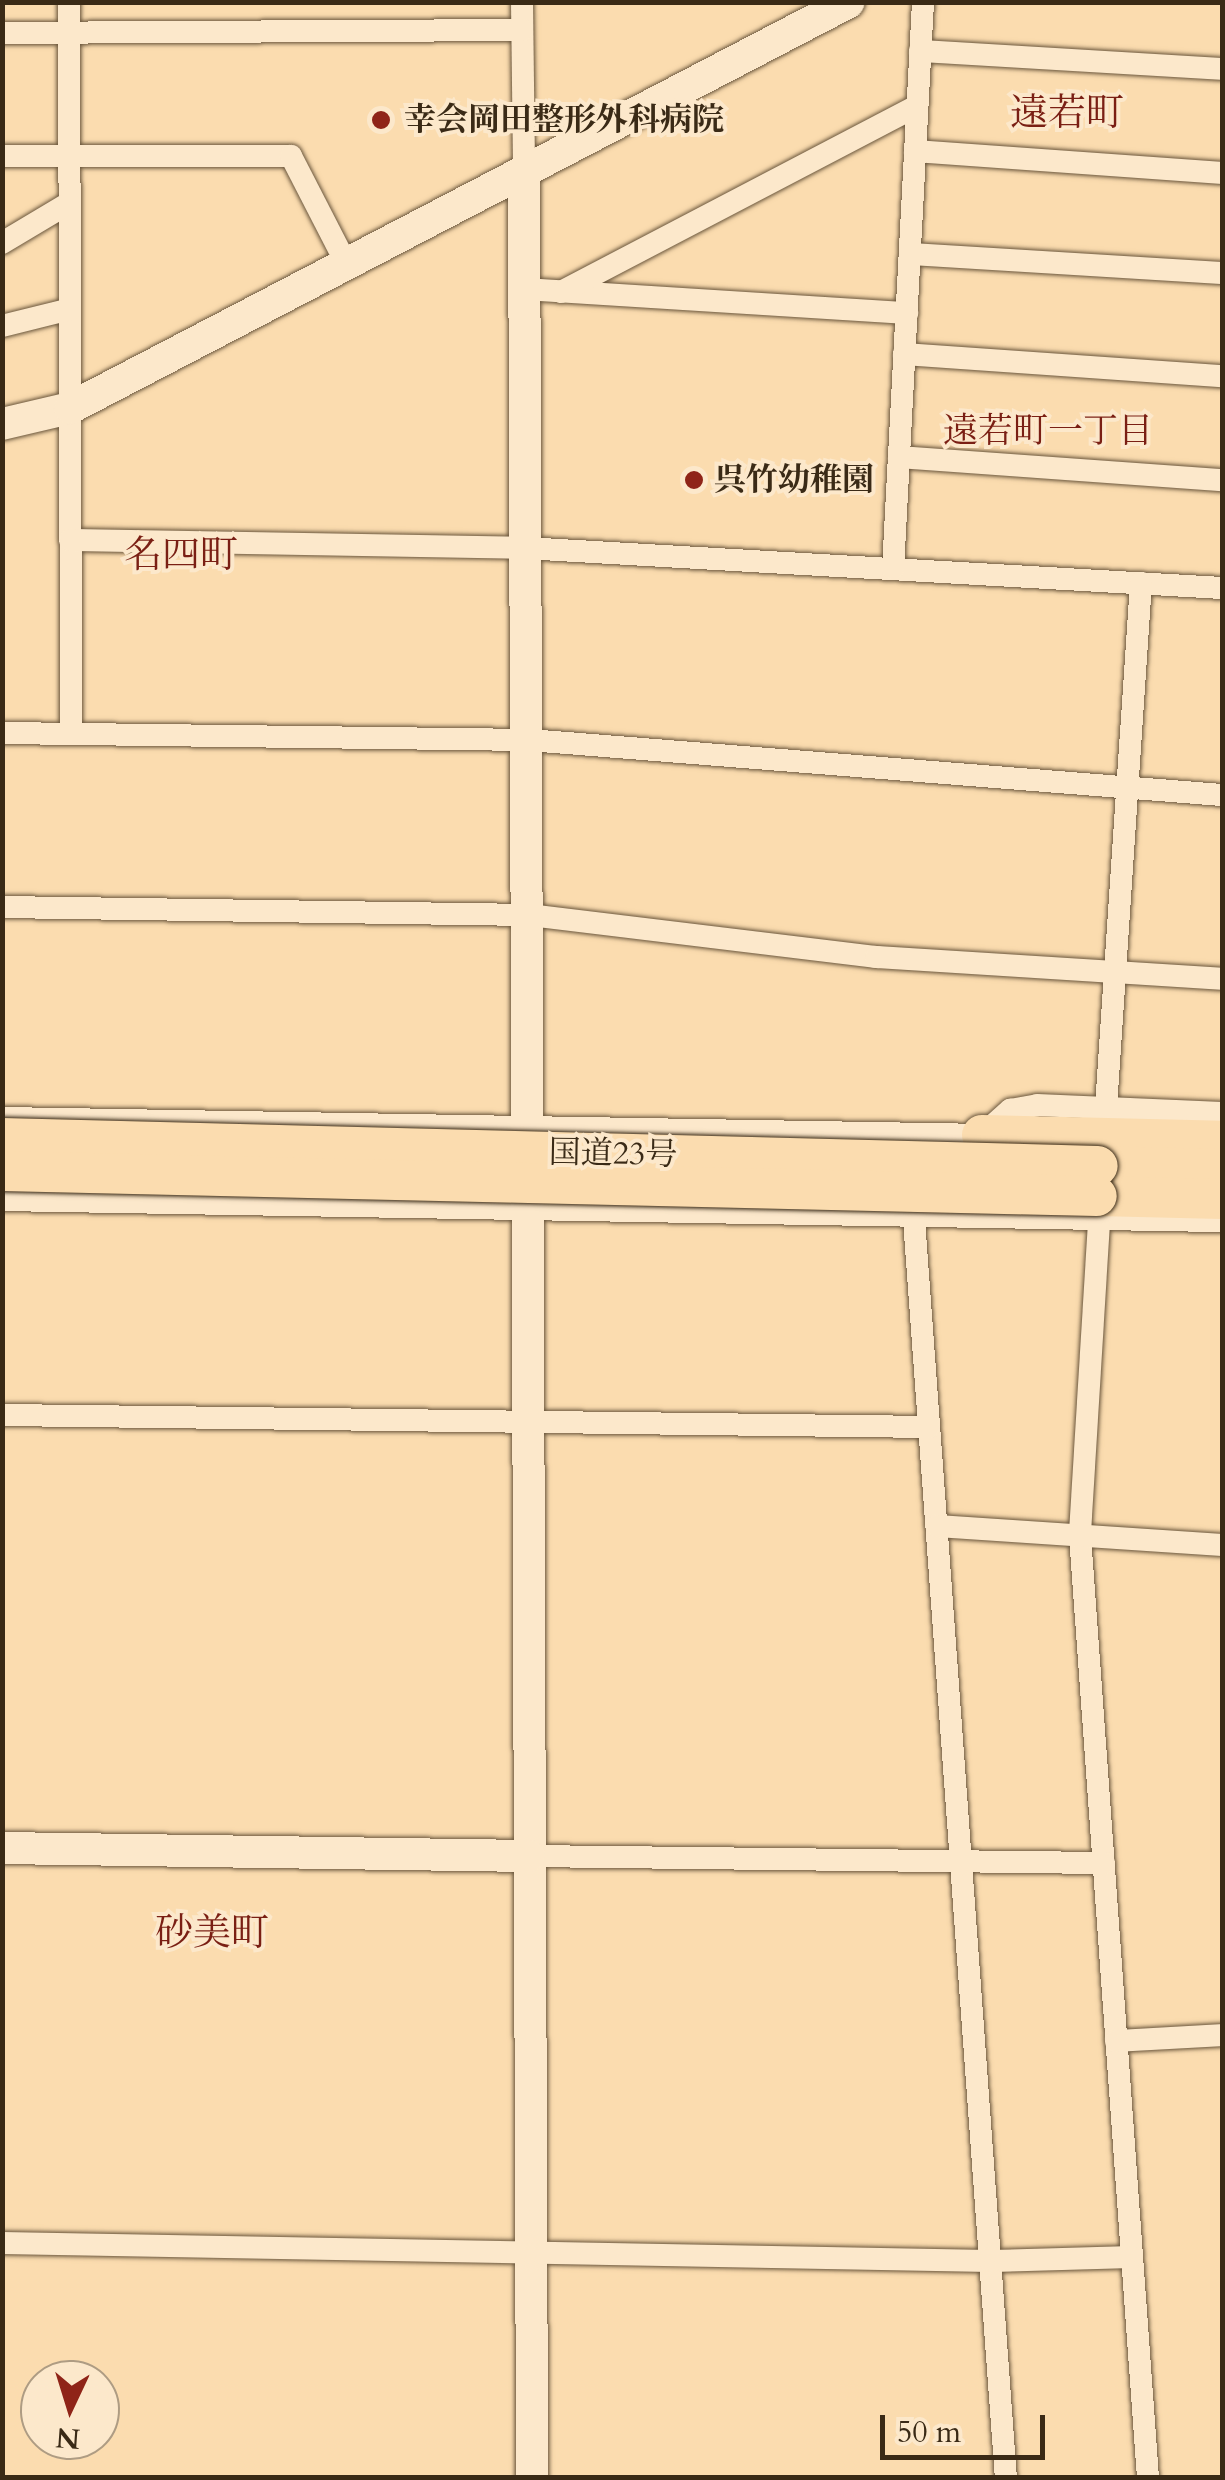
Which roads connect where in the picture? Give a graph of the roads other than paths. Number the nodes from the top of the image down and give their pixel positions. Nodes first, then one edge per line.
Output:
1 (70, 2) edge
2 (522, 2) edge
3 (848, 2) edge
4 (923, 2) edge
5 (522, 30) junction
6 (70, 32) junction
7 (2, 33) edge
8 (920, 51) junction
9 (1222, 69) edge
10 (918, 106) junction
11 (915, 151) junction
12 (2, 156) edge
13 (70, 156) junction
14 (524, 172) junction
15 (1222, 173) edge
16 (70, 203) junction
17 (2, 242) edge
18 (910, 254) junction
19 (347, 265) junction
20 (1222, 273) edge
21 (524, 290) junction
22 (561, 292) junction
23 (70, 310) junction
24 (906, 313) junction
25 (2, 326) edge
26 (904, 354) junction
27 (1222, 376) edge
28 (70, 408) junction
29 (2, 424) edge
30 (899, 457) junction
31 (1222, 480) edge
32 (70, 540) junction
33 (524, 548) junction
34 (893, 569) junction
35 (1141, 584) junction
36 (1222, 588) edge
37 (2, 732) edge
38 (71, 734) junction
39 (529, 740) junction
40 (1128, 788) junction
41 (1222, 795) edge
42 (2, 907) edge
43 (529, 915) junction
44 (1115, 972) junction
45 (1222, 979) edge
46 (1106, 1107) junction
47 (1222, 1113) edge
48 (2, 1118) edge
49 (529, 1127) junction
50 (982, 1135) junction
51 (2, 1138) edge
52 (1222, 1140) edge
53 (1222, 1169) edge
54 (2, 1170) edge
55 (1222, 1199) edge
56 (2, 1200) edge
57 (526, 1210) junction
58 (914, 1220) junction
59 (1222, 1221) edge
60 (1099, 1222) junction
61 (2, 1414) edge
62 (526, 1422) junction
63 (929, 1428) junction
64 (936, 1526) junction
65 (1080, 1536) junction
66 (1222, 1545) edge
67 (2, 1848) edge
68 (529, 1856) junction
69 (960, 1862) junction
70 (1104, 1862) junction
71 (1222, 2035) edge
72 (1116, 2041) junction
73 (2, 2242) edge
74 (530, 2250) junction
75 (1132, 2257) junction
76 (990, 2260) junction
77 (532, 2478) edge
78 (1006, 2478) edge
79 (1148, 2478) edge

1 - 6 street
2 - 5 street
3 - 14 street
4 - 8 street
5 - 6 street
5 - 14 street
6 - 7 street
6 - 13 street
8 - 9 street
8 - 10 street
10 - 11 street
10 - 22 street
11 - 15 street
11 - 18 street
12 - 13 street
13 - 16 street
13 - 19 street
14 - 19 street
14 - 21 street
16 - 17 street
16 - 23 street
18 - 20 street
18 - 24 street
19 - 28 street
21 - 22 street
21 - 33 street
22 - 24 street
23 - 25 street
23 - 28 street
24 - 26 street
26 - 27 street
26 - 30 street
28 - 29 street
28 - 32 street
30 - 31 street
30 - 34 street
32 - 33 street
32 - 38 street
33 - 34 street
33 - 39 street
34 - 35 street
35 - 36 street
35 - 40 street
37 - 38 street
38 - 39 street
39 - 40 street
39 - 43 street
40 - 41 street
40 - 44 street
42 - 43 street
43 - 44 street
43 - 49 street
44 - 45 street
44 - 46 street
46 - 47 street
46 - 50 street
48 - 49 street
49 - 50 street
49 - 57 street
50 - 52 highway
51 - 53 highway, 国道23号, bridge
54 - 55 highway, 国道23号, bridge
56 - 57 street
57 - 58 street
57 - 62 street
58 - 60 street
58 - 63 street
59 - 60 street
60 - 65 street
61 - 62 street
62 - 63 street
62 - 68 street
63 - 64 street
64 - 65 street
64 - 69 street
65 - 66 street
65 - 70 street
67 - 68 street
68 - 69 street
68 - 74 street
69 - 70 street
69 - 76 street
70 - 72 street
71 - 72 street
72 - 75 street
73 - 74 street
74 - 76 street
74 - 77 street
75 - 76 street
75 - 79 street
76 - 78 street

